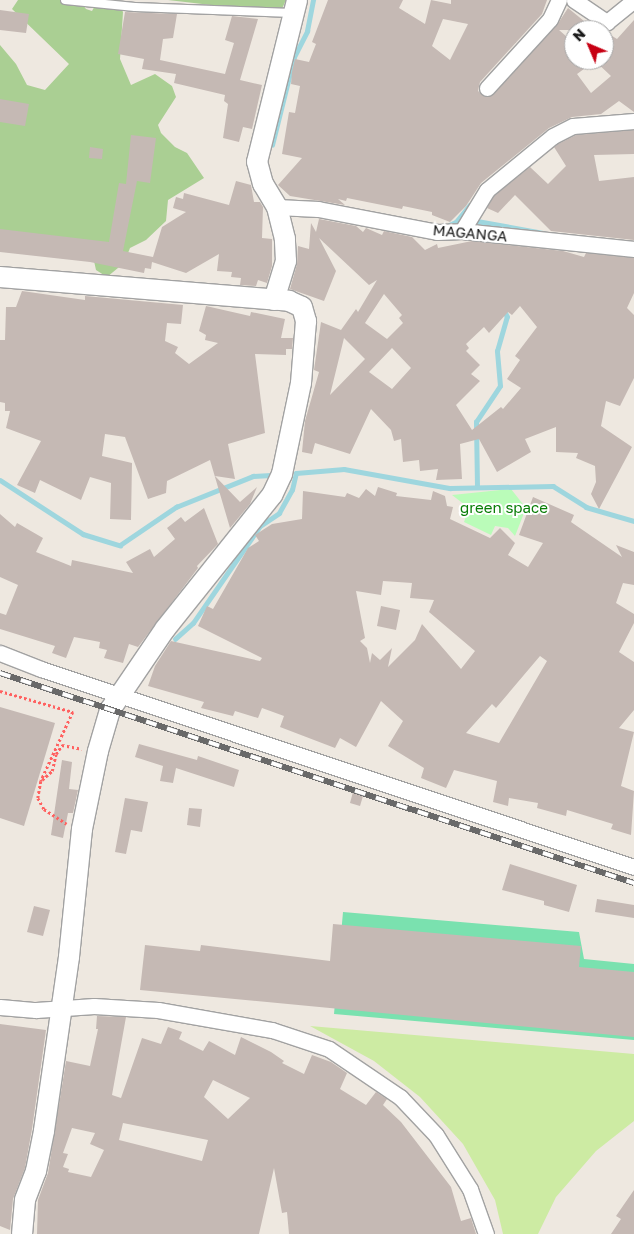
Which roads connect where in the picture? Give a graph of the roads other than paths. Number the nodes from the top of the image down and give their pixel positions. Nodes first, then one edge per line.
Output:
1 (65, 0) edge
2 (559, 0) edge
3 (574, 0) edge
4 (634, 1) edge
5 (296, 7) edge
6 (487, 88) dead end
7 (634, 121) edge
8 (277, 207) junction
9 (462, 231) junction
10 (634, 249) edge
11 (0, 277) edge
12 (274, 300) junction
13 (0, 653) edge
14 (118, 695) junction
15 (634, 867) edge
16 (0, 1007) edge
17 (61, 1009) junction
18 (22, 1234) edge
19 (486, 1234) edge

1 - 5 lane
2 - 6 street
3 - 4 street
5 - 8 street
7 - 9 street
8 - 9 street, MAGANGA
8 - 12 street
9 - 10 street, MAGANGA
11 - 12 street
12 - 14 street
13 - 14 street
14 - 15 street
14 - 17 street
16 - 17 street
17 - 18 street
17 - 19 street

